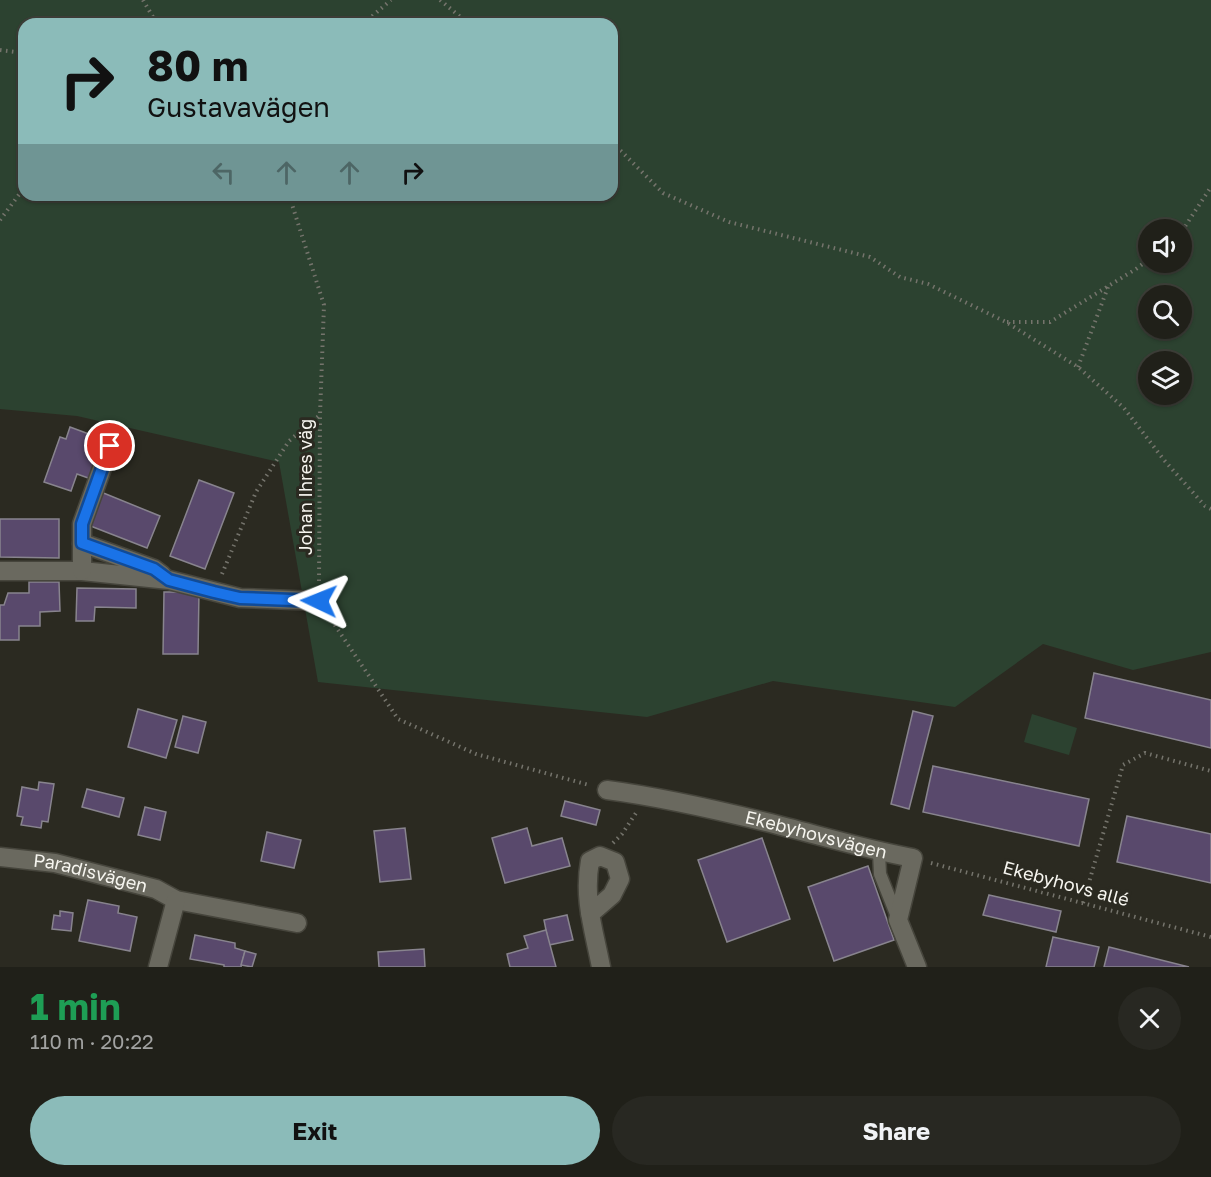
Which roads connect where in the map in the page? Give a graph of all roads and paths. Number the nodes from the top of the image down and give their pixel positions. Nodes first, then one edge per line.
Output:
1 (143, 0) edge
2 (391, 0) edge
3 (440, 0) edge
4 (154, 18) edge
5 (370, 18) edge
6 (462, 18) edge
7 (0, 50) edge
8 (18, 52) edge
9 (618, 148) edge
10 (1211, 187) edge
11 (18, 196) edge
12 (291, 201) edge
13 (1190, 219) edge
14 (0, 220) edge
15 (1138, 267) edge
16 (1108, 286) junction
17 (1006, 322) junction
18 (1078, 366) junction
19 (320, 415) junction
20 (110, 446) dead end
21 (1211, 509) edge
22 (82, 543) junction
23 (0, 571) edge
24 (82, 571) junction
25 (169, 580) junction
26 (214, 592) junction
27 (319, 601) junction
28 (1211, 771) edge
29 (607, 790) joint
30 (648, 795) junction
31 (879, 852) junction
32 (600, 856) junction
33 (0, 857) edge
34 (913, 858) junction
35 (176, 900) junction
36 (1083, 903) junction
37 (590, 914) junction
38 (898, 920) junction
39 (297, 923) dead end
40 (1211, 937) edge
41 (158, 967) edge
42 (601, 967) edge
43 (917, 967) edge

1 - 4 path
2 - 5 path
3 - 6 path
7 - 8 path
9 - 17 path
10 - 13 path
11 - 14 path
12 - 19 path, Johan Ihres väg
15 - 16 path
16 - 17 path
16 - 18 path
17 - 18 path
18 - 21 path
19 - 26 path
19 - 27 path, Johan Ihres väg
20 - 22 street
22 - 24 street
22 - 25 street
23 - 24 street
24 - 25 street
25 - 26 street
26 - 27 street
27 - 29 path
28 - 36 path
29 - 30 street, Ekebyhovsvägen
30 - 31 street, Ekebyhovsvägen
30 - 32 path
31 - 34 street, Ekebyhovsvägen
31 - 38 lane
32 - 37 street
32 - 37 street
33 - 35 street, Paradisvägen
34 - 36 path, Ekebyhovs allé
34 - 38 street
35 - 39 street, Paradisvägen
35 - 41 street
36 - 40 path, Ekebyhovs allé
37 - 42 street
38 - 43 street

